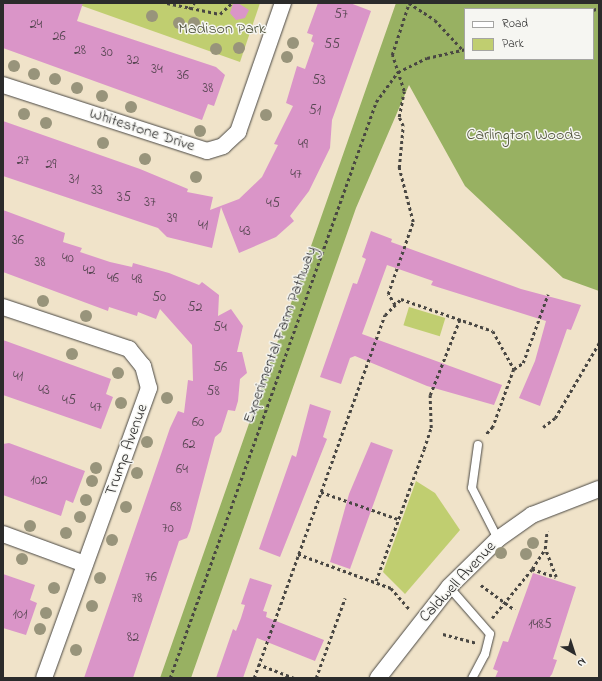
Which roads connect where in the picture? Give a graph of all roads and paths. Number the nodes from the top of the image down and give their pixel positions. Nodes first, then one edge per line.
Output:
1 (167, 3) edge
2 (194, 3) edge
3 (232, 3) edge
4 (283, 3) edge
5 (409, 3) edge
6 (189, 9) junction
7 (463, 49) edge
8 (398, 72) junction
9 (3, 85) edge
10 (548, 294) dead end
11 (395, 304) junction
12 (3, 307) edge
13 (460, 319) junction
14 (599, 343) edge
15 (514, 369) junction
16 (543, 427) dead end
17 (478, 445) joint
18 (599, 489) edge
19 (321, 492) junction
20 (398, 519) junction
21 (547, 531) dead end
22 (3, 534) edge
23 (498, 539) junction
24 (545, 549) junction
25 (298, 554) junction
26 (85, 564) junction
27 (532, 569) junction
28 (376, 581) junction
29 (481, 584) dead end
30 (449, 587) junction
31 (345, 598) dead end
32 (504, 604) junction
33 (409, 609) dead end
34 (515, 610) dead end
35 (485, 627) junction
36 (443, 634) dead end
37 (487, 644) junction
38 (258, 664) junction
39 (44, 678) edge
40 (170, 678) edge
41 (254, 678) edge
42 (296, 678) edge
43 (316, 678) edge
44 (378, 678) edge
45 (472, 678) edge

1 - 6 path
2 - 6 path
3 - 6 path
4 - 9 street, Whitestone Drive
5 - 7 path
5 - 8 path
7 - 8 path, Experimental Farm Pathway
8 - 11 path
8 - 40 path, Experimental Farm Pathway
10 - 15 path
11 - 13 path
11 - 19 path
12 - 26 street, Trump Avenue
13 - 15 path
13 - 20 path
14 - 16 path
15 - 17 path
17 - 23 lane
18 - 23 street, Caldwell Avenue
19 - 20 path
19 - 25 path
20 - 28 path
21 - 24 path
22 - 26 street
23 - 30 street, Caldwell Avenue
24 - 27 path
24 - 27 path
25 - 28 path
25 - 38 path
26 - 39 street, Trump Avenue
27 - 32 path
28 - 33 path
29 - 32 path
30 - 35 lane
30 - 44 street, Caldwell Avenue
31 - 43 path
32 - 34 path
32 - 35 path
35 - 37 lane
36 - 37 path
37 - 45 lane
38 - 41 path
38 - 42 path

